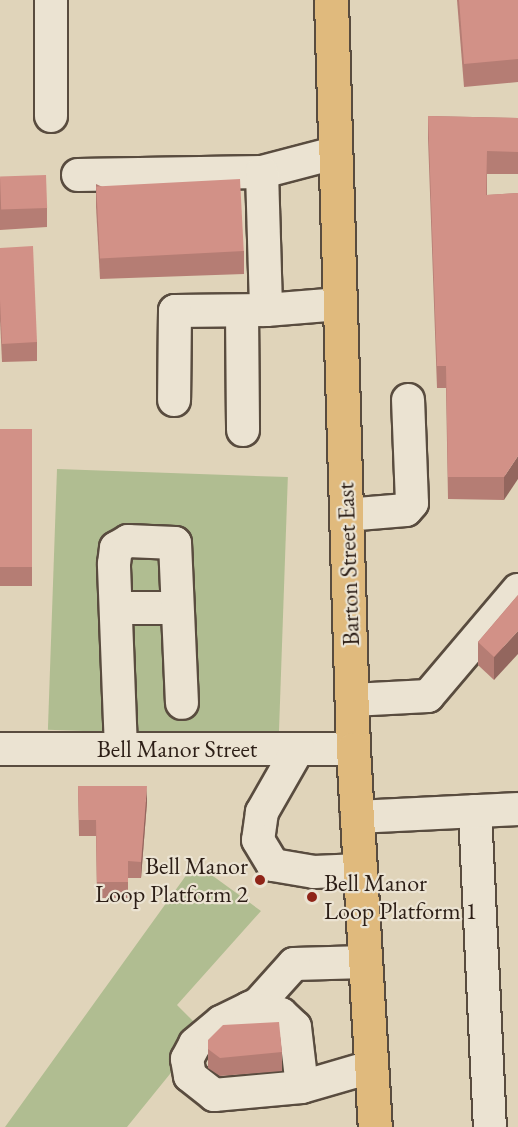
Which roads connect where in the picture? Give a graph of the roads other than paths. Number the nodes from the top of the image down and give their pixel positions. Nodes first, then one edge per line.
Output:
1 (51, 0) edge
2 (331, 0) edge
3 (51, 116) dead end
4 (335, 153) junction
5 (262, 172) junction
6 (78, 175) dead end
7 (340, 304) junction
8 (254, 310) junction
9 (174, 400) dead end
10 (408, 400) dead end
11 (243, 430) dead end
12 (346, 515) junction
13 (518, 590) edge
14 (117, 608) junction
15 (176, 608) junction
16 (352, 699) junction
17 (182, 703) dead end
18 (0, 749) edge
19 (121, 749) junction
20 (298, 749) junction
21 (353, 749) junction
22 (518, 809) edge
23 (475, 811) junction
24 (357, 817) junction
25 (360, 870) junction
26 (366, 962) junction
27 (249, 1008) junction
28 (371, 1067) junction
29 (302, 1088) junction
30 (375, 1127) edge
31 (490, 1127) edge

1 - 3 street
2 - 4 main road, Barton Street East
4 - 5 street
4 - 7 main road, Barton Street East
5 - 6 street
5 - 8 street
7 - 8 street
7 - 12 main road, Barton Street East
8 - 9 street
8 - 11 street
10 - 12 street
12 - 16 main road, Barton Street East
13 - 16 street
14 - 15 street
14 - 15 street
14 - 19 street
15 - 17 street
16 - 21 main road, Barton Street East
18 - 19 street, Bell Manor Street
19 - 20 street, Bell Manor Street
20 - 21 street, Bell Manor Street
20 - 25 street
21 - 24 main road, Barton Street East
22 - 23 street
23 - 24 street
23 - 31 street
24 - 25 main road, Barton Street East
25 - 26 main road, Barton Street East
26 - 27 street
26 - 28 main road, Barton Street East
27 - 29 street
27 - 29 street
28 - 29 street
28 - 30 main road, Barton Street East

